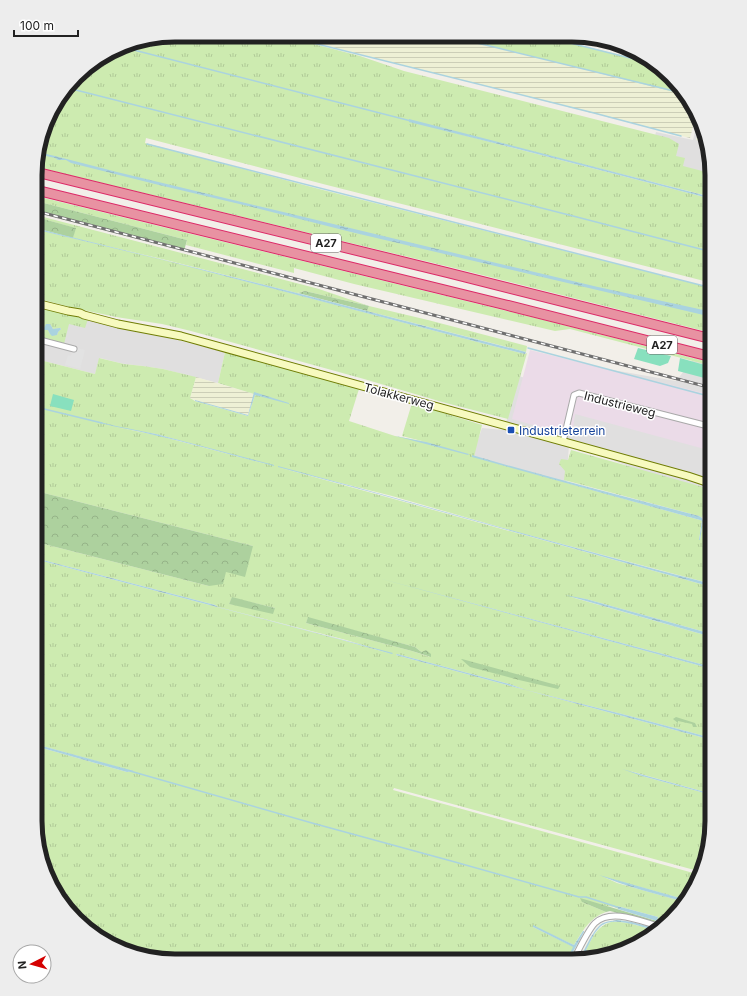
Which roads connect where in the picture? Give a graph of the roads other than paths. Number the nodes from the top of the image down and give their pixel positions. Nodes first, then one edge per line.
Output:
1 (42, 173) edge
2 (42, 191) edge
3 (42, 304) edge
4 (705, 337) edge
5 (42, 341) edge
6 (74, 349) dead end
7 (705, 355) edge
8 (705, 425) edge
9 (563, 442) junction
10 (705, 482) edge
11 (655, 925) edge
12 (577, 954) edge

1 - 4 highway, A27
2 - 7 highway, A27
3 - 9 main road, Tolakkerweg
5 - 6 street
8 - 9 street, Industrieweg
9 - 10 main road, Tolakkerweg
11 - 12 street

